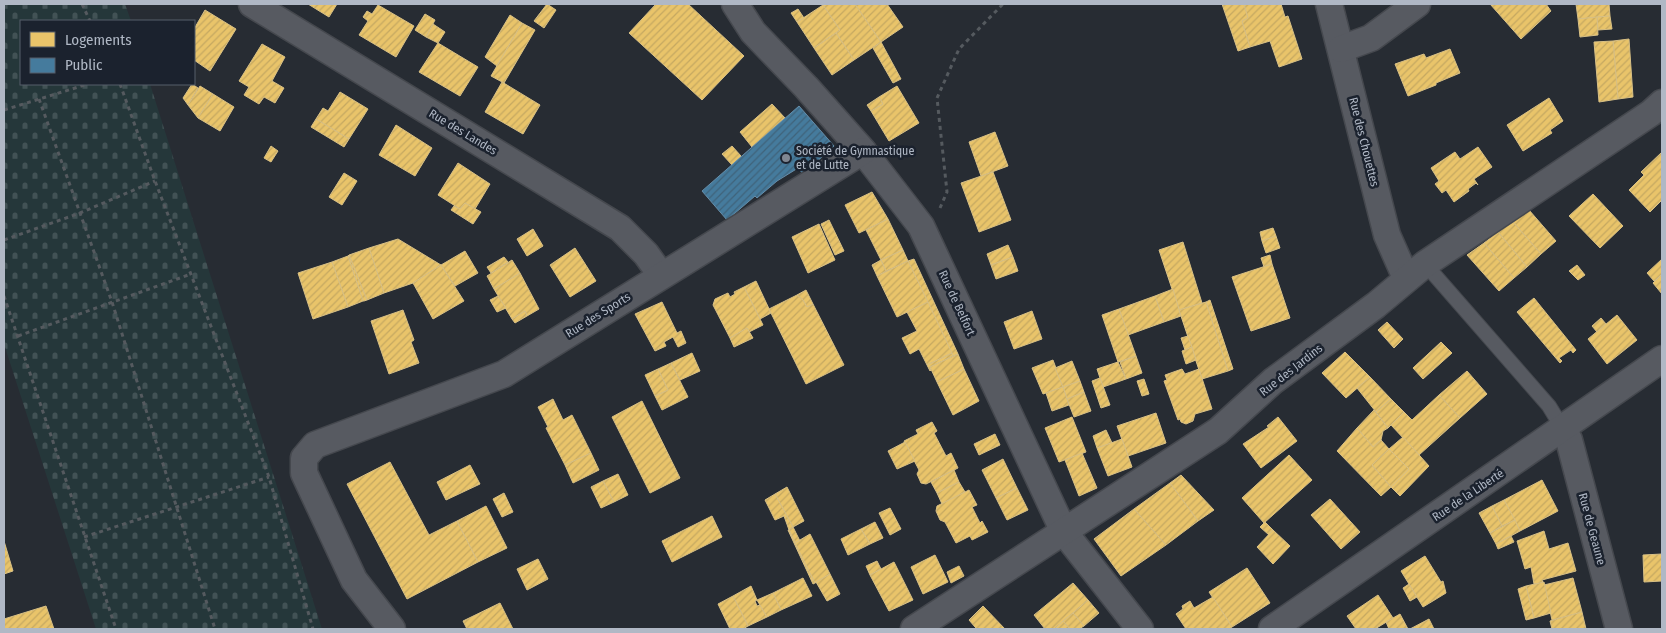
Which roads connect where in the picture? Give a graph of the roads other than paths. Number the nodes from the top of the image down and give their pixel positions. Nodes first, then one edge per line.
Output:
1 (252, 4) edge
2 (735, 4) edge
3 (1329, 4) edge
4 (1417, 4) edge
5 (1341, 49) junction
6 (1662, 104) edge
7 (863, 151) junction
8 (1416, 271) junction
9 (660, 275) junction
10 (1662, 359) edge
11 (1564, 429) junction
12 (1064, 532) junction
13 (392, 629) edge
14 (914, 629) edge
15 (1140, 629) edge
16 (1272, 629) edge
17 (1619, 629) edge

1 - 9 street, Rue des Landes
2 - 7 street, Rue de Belfort
3 - 5 street, Rue des Chouettes
4 - 5 street
5 - 8 street, Rue des Chouettes
6 - 8 street, Rue des Jardins
7 - 9 street, Rue des Sports
7 - 12 street, Rue de Belfort
8 - 11 lane
8 - 12 street, Rue des Jardins
9 - 13 street, Rue des Sports
10 - 11 street, Rue de la Liberté
11 - 16 street, Rue de la Liberté
11 - 17 street, Rue de Geaune
12 - 14 street, Rue des Jardins
12 - 15 street, Rue de Belfort

